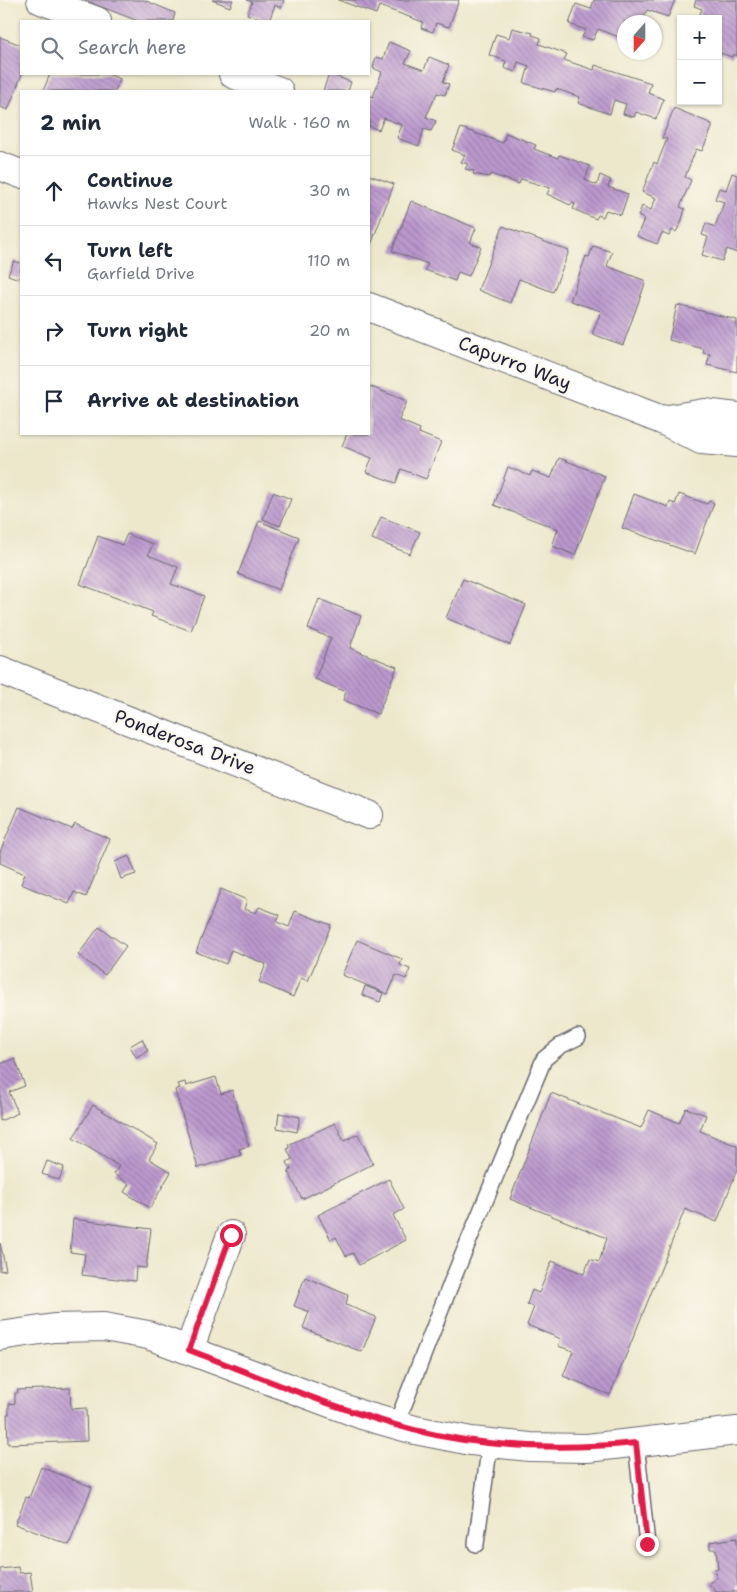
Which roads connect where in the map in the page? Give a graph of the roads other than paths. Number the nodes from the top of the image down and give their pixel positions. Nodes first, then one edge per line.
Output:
1 (41, 0) edge
2 (94, 20) edge
3 (236, 75) edge
4 (276, 90) edge
5 (0, 166) edge
6 (20, 174) edge
7 (370, 307) edge
8 (737, 417) edge
9 (662, 420) junction
10 (737, 444) edge
11 (0, 670) edge
12 (369, 814) dead end
13 (578, 1037) dead end
14 (231, 1235) dead end
15 (0, 1336) edge
16 (189, 1350) junction
17 (396, 1425) junction
18 (737, 1431) edge
19 (490, 1442) junction
20 (636, 1443) junction
21 (476, 1544) dead end
22 (647, 1544) dead end

1 - 2 street
3 - 4 street
5 - 6 street
7 - 9 street, Capurro Way
8 - 9 street
9 - 10 street, Capurro Way
11 - 12 street, Ponderosa Drive
13 - 17 lane
14 - 16 street
15 - 16 street
16 - 17 street
17 - 19 street
18 - 20 street
19 - 20 street
19 - 21 lane
20 - 22 lane

